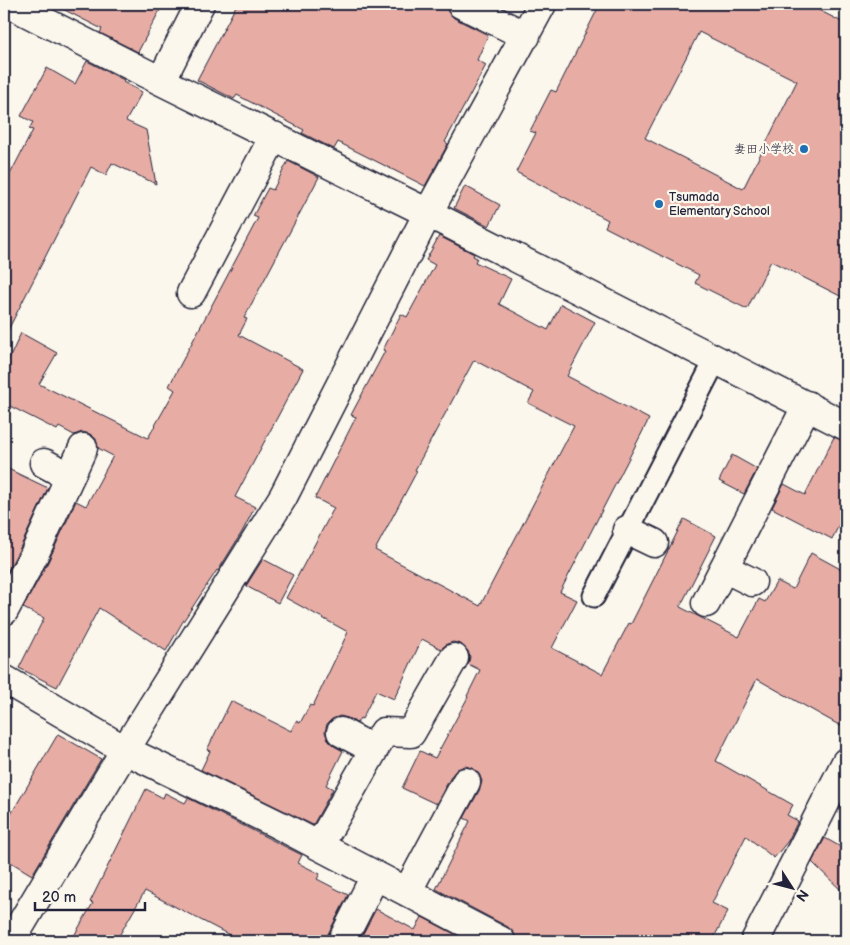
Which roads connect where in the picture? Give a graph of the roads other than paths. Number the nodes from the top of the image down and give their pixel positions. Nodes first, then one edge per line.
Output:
1 (10, 4) edge
2 (200, 4) edge
3 (461, 4) edge
4 (542, 4) edge
5 (526, 36) junction
6 (161, 81) junction
7 (274, 136) junction
8 (428, 213) junction
9 (191, 293) dead end
10 (716, 359) junction
11 (807, 405) junction
12 (846, 426) edge
13 (83, 448) dead end
14 (44, 463) dead end
15 (70, 477) junction
16 (627, 530) junction
17 (654, 543) dead end
18 (724, 568) junction
19 (752, 582) dead end
20 (594, 596) dead end
21 (706, 603) dead end
22 (4, 611) edge
23 (454, 658) dead end
24 (4, 679) edge
25 (341, 732) dead end
26 (125, 750) junction
27 (374, 750) junction
28 (843, 778) edge
29 (466, 782) dead end
30 (319, 846) junction
31 (375, 876) junction
32 (407, 892) junction
33 (11, 941) edge
34 (342, 941) edge
35 (501, 941) edge
36 (755, 941) edge

1 - 6 street
2 - 6 street
3 - 5 street
4 - 5 street
5 - 8 street
6 - 7 street
7 - 8 street
7 - 9 street
8 - 10 street
8 - 26 street
10 - 11 street
10 - 16 lane
11 - 12 street
11 - 18 street
13 - 15 street
14 - 15 street
15 - 22 street
16 - 17 street
16 - 20 lane
18 - 19 street
18 - 21 street
23 - 27 street
24 - 26 street
25 - 27 street
26 - 30 street
26 - 33 street
27 - 30 street
28 - 36 street
29 - 32 street
30 - 31 street
31 - 32 street
31 - 34 street
32 - 35 street

